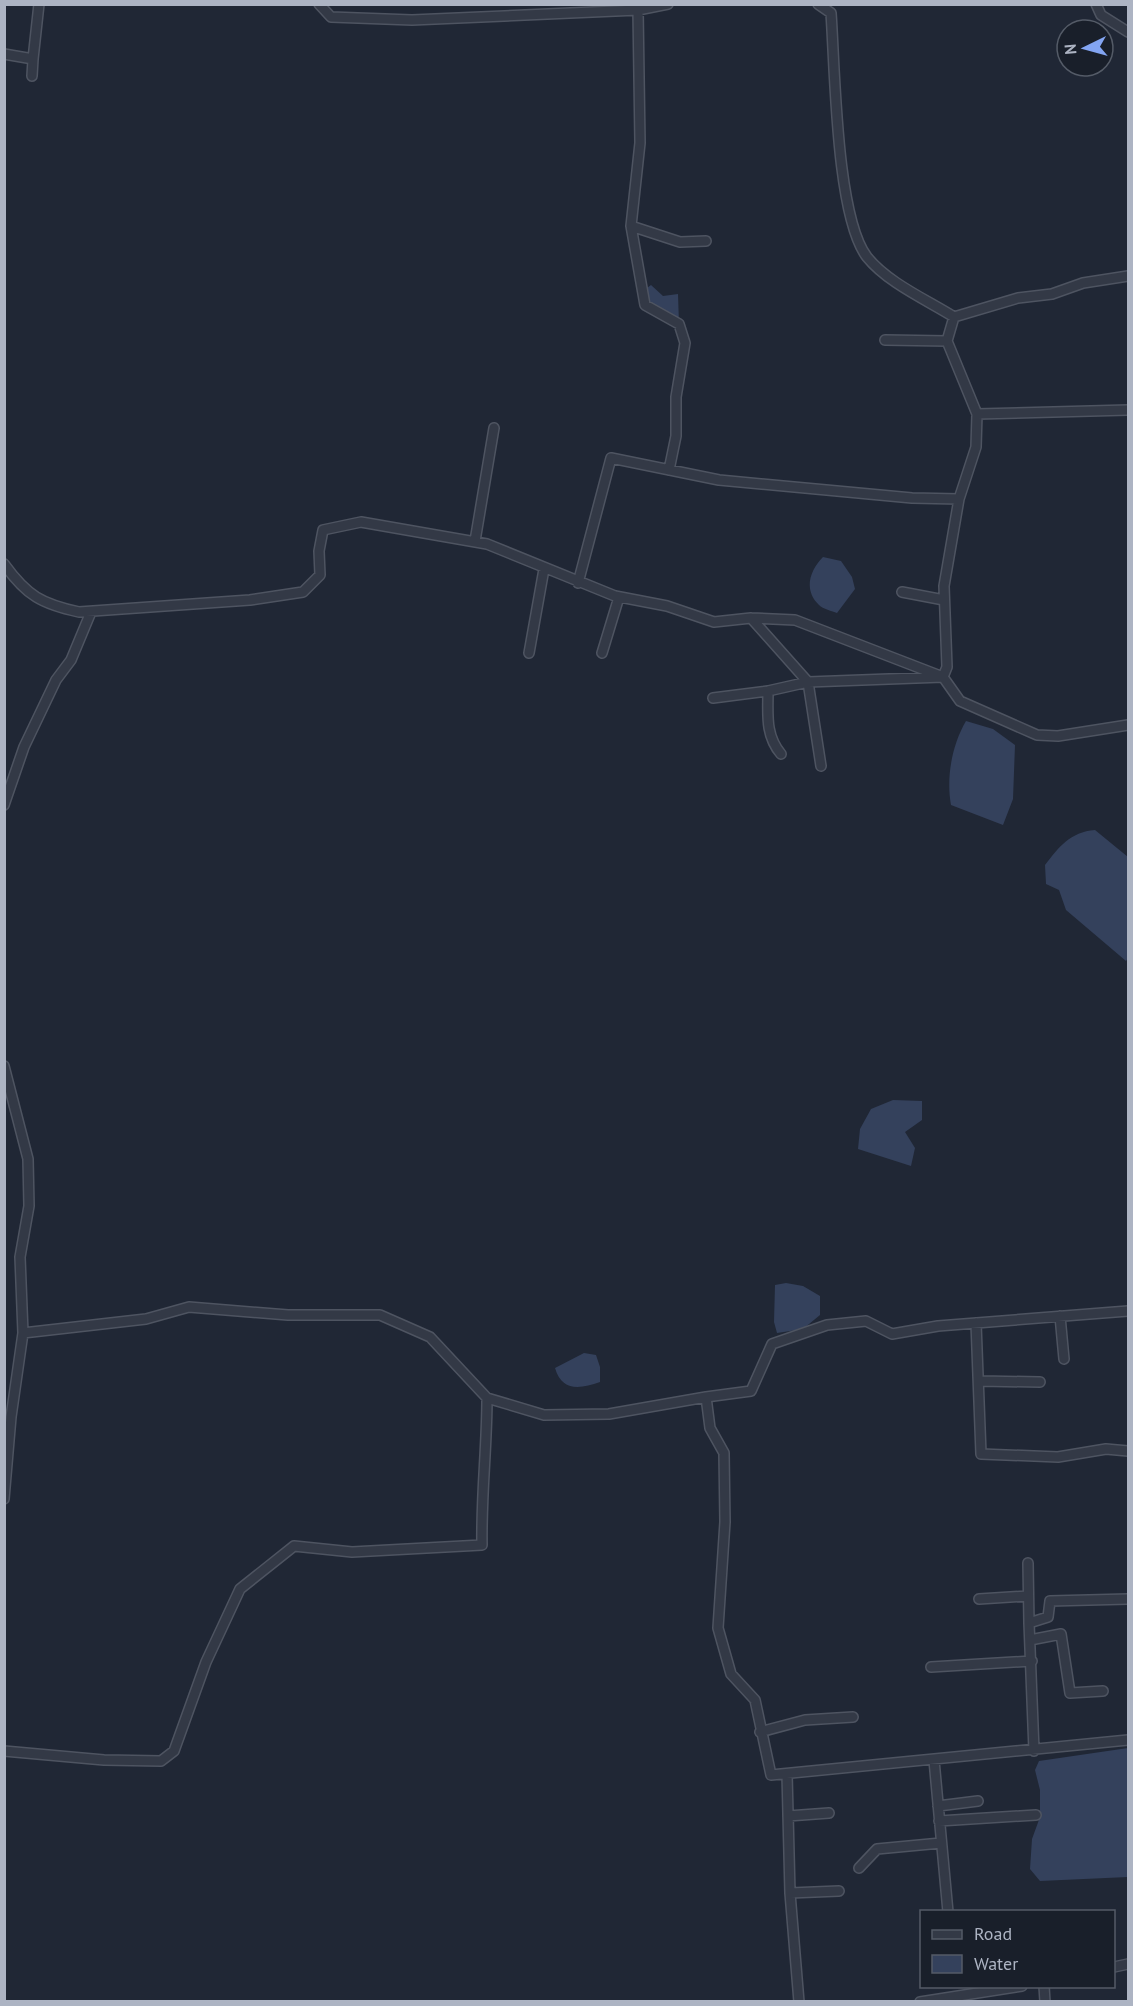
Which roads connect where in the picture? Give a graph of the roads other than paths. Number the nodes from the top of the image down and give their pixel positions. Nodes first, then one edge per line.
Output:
1 (39, 4) edge
2 (319, 4) edge
3 (668, 4) edge
4 (818, 4) edge
5 (1096, 4) edge
6 (638, 10) junction
7 (1128, 32) edge
8 (4, 54) edge
9 (33, 59) junction
10 (32, 76) dead end
11 (631, 226) junction
12 (706, 241) dead end
13 (1128, 276) edge
14 (954, 317) junction
15 (885, 340) dead end
16 (946, 341) junction
17 (1128, 410) edge
18 (977, 414) junction
19 (494, 428) dead end
20 (669, 470) junction
21 (959, 499) junction
22 (475, 541) junction
23 (4, 564) edge
24 (544, 569) junction
25 (578, 583) junction
26 (902, 592) dead end
27 (619, 597) junction
28 (944, 600) junction
29 (91, 612) junction
30 (751, 618) junction
31 (529, 653) dead end
32 (602, 653) dead end
33 (943, 677) junction
34 (808, 682) junction
35 (768, 691) junction
36 (713, 698) dead end
37 (1128, 725) edge
38 (781, 754) dead end
39 (821, 766) dead end
40 (4, 805) edge
41 (4, 1066) edge
42 (1128, 1311) edge
43 (1060, 1316) junction
44 (975, 1323) junction
45 (23, 1333) junction
46 (1064, 1359) dead end
47 (981, 1381) dead end
48 (1040, 1382) dead end
49 (487, 1398) junction
50 (706, 1398) junction
51 (1128, 1451) edge
52 (6, 1462) edge
53 (4, 1499) edge
54 (1028, 1563) dead end
55 (1028, 1596) junction
56 (979, 1599) dead end
57 (1128, 1599) edge
58 (1029, 1623) junction
59 (1030, 1640) junction
60 (1032, 1661) junction
61 (931, 1667) dead end
62 (1103, 1691) dead end
63 (853, 1717) dead end
64 (760, 1732) junction
65 (1128, 1740) edge
66 (4, 1751) edge
67 (1034, 1751) junction
68 (934, 1760) junction
69 (787, 1774) junction
70 (978, 1801) dead end
71 (938, 1806) junction
72 (829, 1813) dead end
73 (1036, 1815) dead end
74 (788, 1816) junction
75 (939, 1821) junction
76 (941, 1843) junction
77 (859, 1868) dead end
78 (839, 1891) dead end
79 (790, 1893) junction
80 (948, 1910) edge
81 (954, 1988) edge
82 (1017, 1988) edge
83 (955, 1997) junction
84 (992, 1997) edge
85 (943, 2000) edge
86 (799, 2001) edge
87 (920, 2001) edge

1 - 9 street
2 - 6 street
3 - 6 street
4 - 14 street
5 - 7 street
6 - 11 street
8 - 9 street
9 - 10 street
11 - 12 street
11 - 20 street
13 - 14 street
14 - 16 street
15 - 16 street
16 - 18 street
17 - 18 street
18 - 21 street
19 - 22 street
20 - 21 street
20 - 25 street
21 - 28 street
22 - 24 street
22 - 29 street
23 - 29 street
24 - 25 street
24 - 31 street
25 - 27 street
26 - 28 street
27 - 30 street
27 - 32 street
28 - 33 street
29 - 40 street
30 - 33 street
30 - 34 street
33 - 34 street
33 - 37 street
34 - 35 street
34 - 39 street
35 - 36 street
35 - 38 street
41 - 45 street
42 - 43 street
43 - 44 street
43 - 46 street
44 - 50 street
44 - 51 street
45 - 49 street
45 - 52 street
47 - 48 street
49 - 50 street
49 - 66 street
50 - 64 street
52 - 53 street
54 - 55 street
55 - 56 street
55 - 58 street
57 - 58 street
58 - 59 street
59 - 60 street
59 - 62 street
60 - 61 street
60 - 67 street
63 - 64 street
64 - 69 street
65 - 67 street
67 - 68 street
68 - 69 street
68 - 71 street
69 - 74 street
70 - 71 street
71 - 75 street
72 - 74 street
73 - 75 street
74 - 79 street
75 - 76 street
76 - 77 street
76 - 80 street
78 - 79 street
79 - 86 street
81 - 83 street
82 - 84 street
83 - 84 street
83 - 85 street
85 - 87 street

